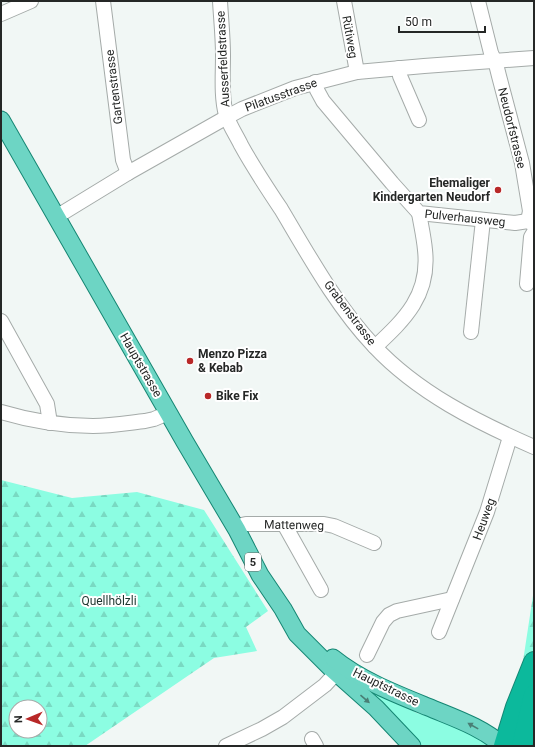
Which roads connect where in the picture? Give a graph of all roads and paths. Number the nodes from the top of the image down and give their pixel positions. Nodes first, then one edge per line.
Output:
1 (31, 1) edge
2 (103, 1) edge
3 (220, 1) edge
4 (344, 1) edge
5 (478, 1) edge
6 (1, 14) edge
7 (534, 58) edge
8 (494, 60) junction
9 (399, 68) junction
10 (356, 72) junction
11 (315, 82) junction
12 (227, 116) junction
13 (419, 120) dead end
14 (1, 121) edge
15 (128, 173) junction
16 (419, 213) junction
17 (56, 217) junction
18 (483, 220) junction
19 (532, 226) edge
20 (527, 284) dead end
21 (1, 321) edge
22 (471, 332) dead end
23 (375, 347) junction
24 (1, 412) edge
25 (168, 413) junction
26 (50, 423) junction
27 (510, 437) junction
28 (534, 447) edge
29 (284, 524) junction
30 (237, 530) junction
31 (374, 543) dead end
32 (322, 590) dead end
33 (452, 600) junction
34 (283, 609) junction
35 (439, 632) dead end
36 (367, 655) dead end
37 (534, 662) edge
38 (339, 669) junction
39 (527, 704) edge
40 (534, 739) edge
41 (245, 742) edge
42 (226, 746) edge
43 (412, 746) edge
44 (504, 746) edge
45 (522, 746) edge
46 (533, 746) edge

1 - 6 street
2 - 15 street, Gartenstrasse
3 - 12 street, Ausserfeldstrasse
4 - 10 street, Rütiweg
5 - 8 street, Neudorfstrasse
7 - 8 street, Pilatusstrasse
8 - 9 street, Pilatusstrasse
8 - 19 street, Neudorfstrasse
9 - 10 street, Pilatusstrasse
9 - 13 street
10 - 11 street, Pilatusstrasse
11 - 12 street, Pilatusstrasse
11 - 16 street, Pulverhausweg
12 - 15 street, Pilatusstrasse
12 - 23 street, Grabenstrasse
14 - 17 main road, Hauptstrasse
15 - 17 street, Pilatusstrasse
16 - 18 street, Pulverhausweg
16 - 23 street
17 - 25 main road, Hauptstrasse
18 - 19 street, Pulverhausweg
18 - 22 street
19 - 20 street, Neudorfstrasse
21 - 26 street
23 - 27 street, Grabenstrasse
24 - 26 street
25 - 26 street
25 - 30 main road, Hauptstrasse / 5
27 - 28 street, Grabenstrasse
27 - 33 street, Heuweg
29 - 30 street, Mattenweg
29 - 31 street, Mattenweg
29 - 32 street
30 - 34 main road, Hauptstrasse / 5
33 - 35 street, Heuweg
33 - 36 street
34 - 38 main road, Hauptstrasse
34 - 38 main road, Hauptstrasse
37 - 39 highway
38 - 41 street
38 -> 43 main road, Hauptstrasse
44 -> 38 main road, Hauptstrasse
39 - 44 highway
39 - 45 highway
40 - 46 highway
41 - 42 street

